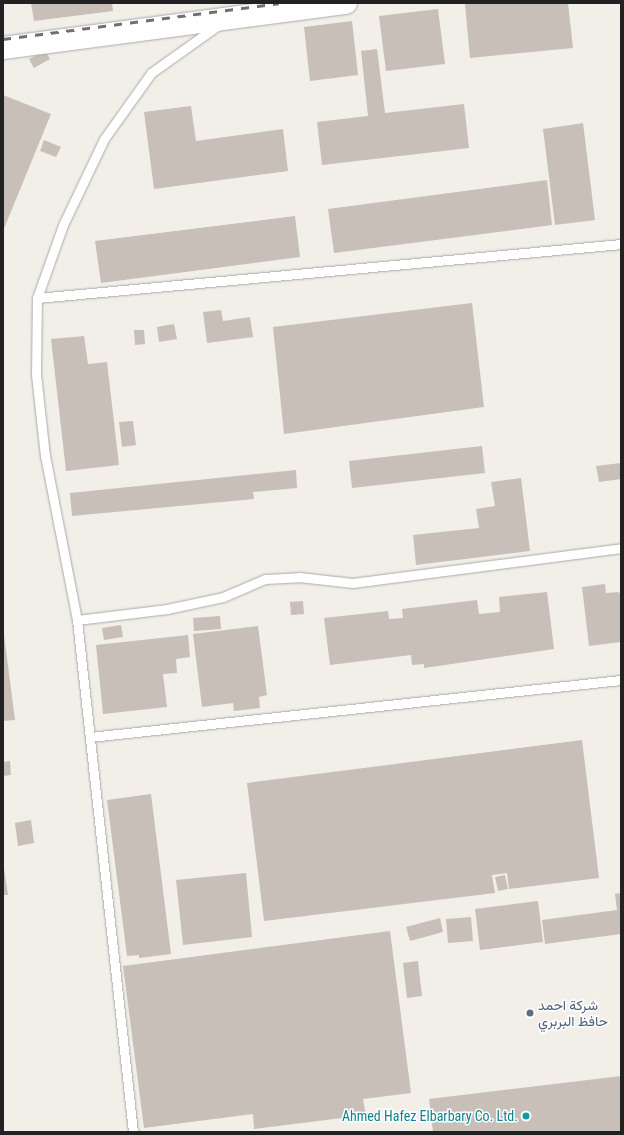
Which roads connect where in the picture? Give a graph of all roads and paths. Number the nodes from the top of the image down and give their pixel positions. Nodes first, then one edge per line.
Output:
1 (346, 3) edge
2 (225, 20) junction
3 (3, 48) edge
4 (621, 244) edge
5 (37, 298) junction
6 (621, 548) edge
7 (77, 620) junction
8 (621, 680) edge
9 (90, 738) junction
10 (133, 1132) edge

1 - 2 street
2 - 3 street
2 - 5 lane
4 - 5 lane
5 - 7 lane
6 - 7 lane
7 - 9 lane
8 - 9 lane
9 - 10 lane

